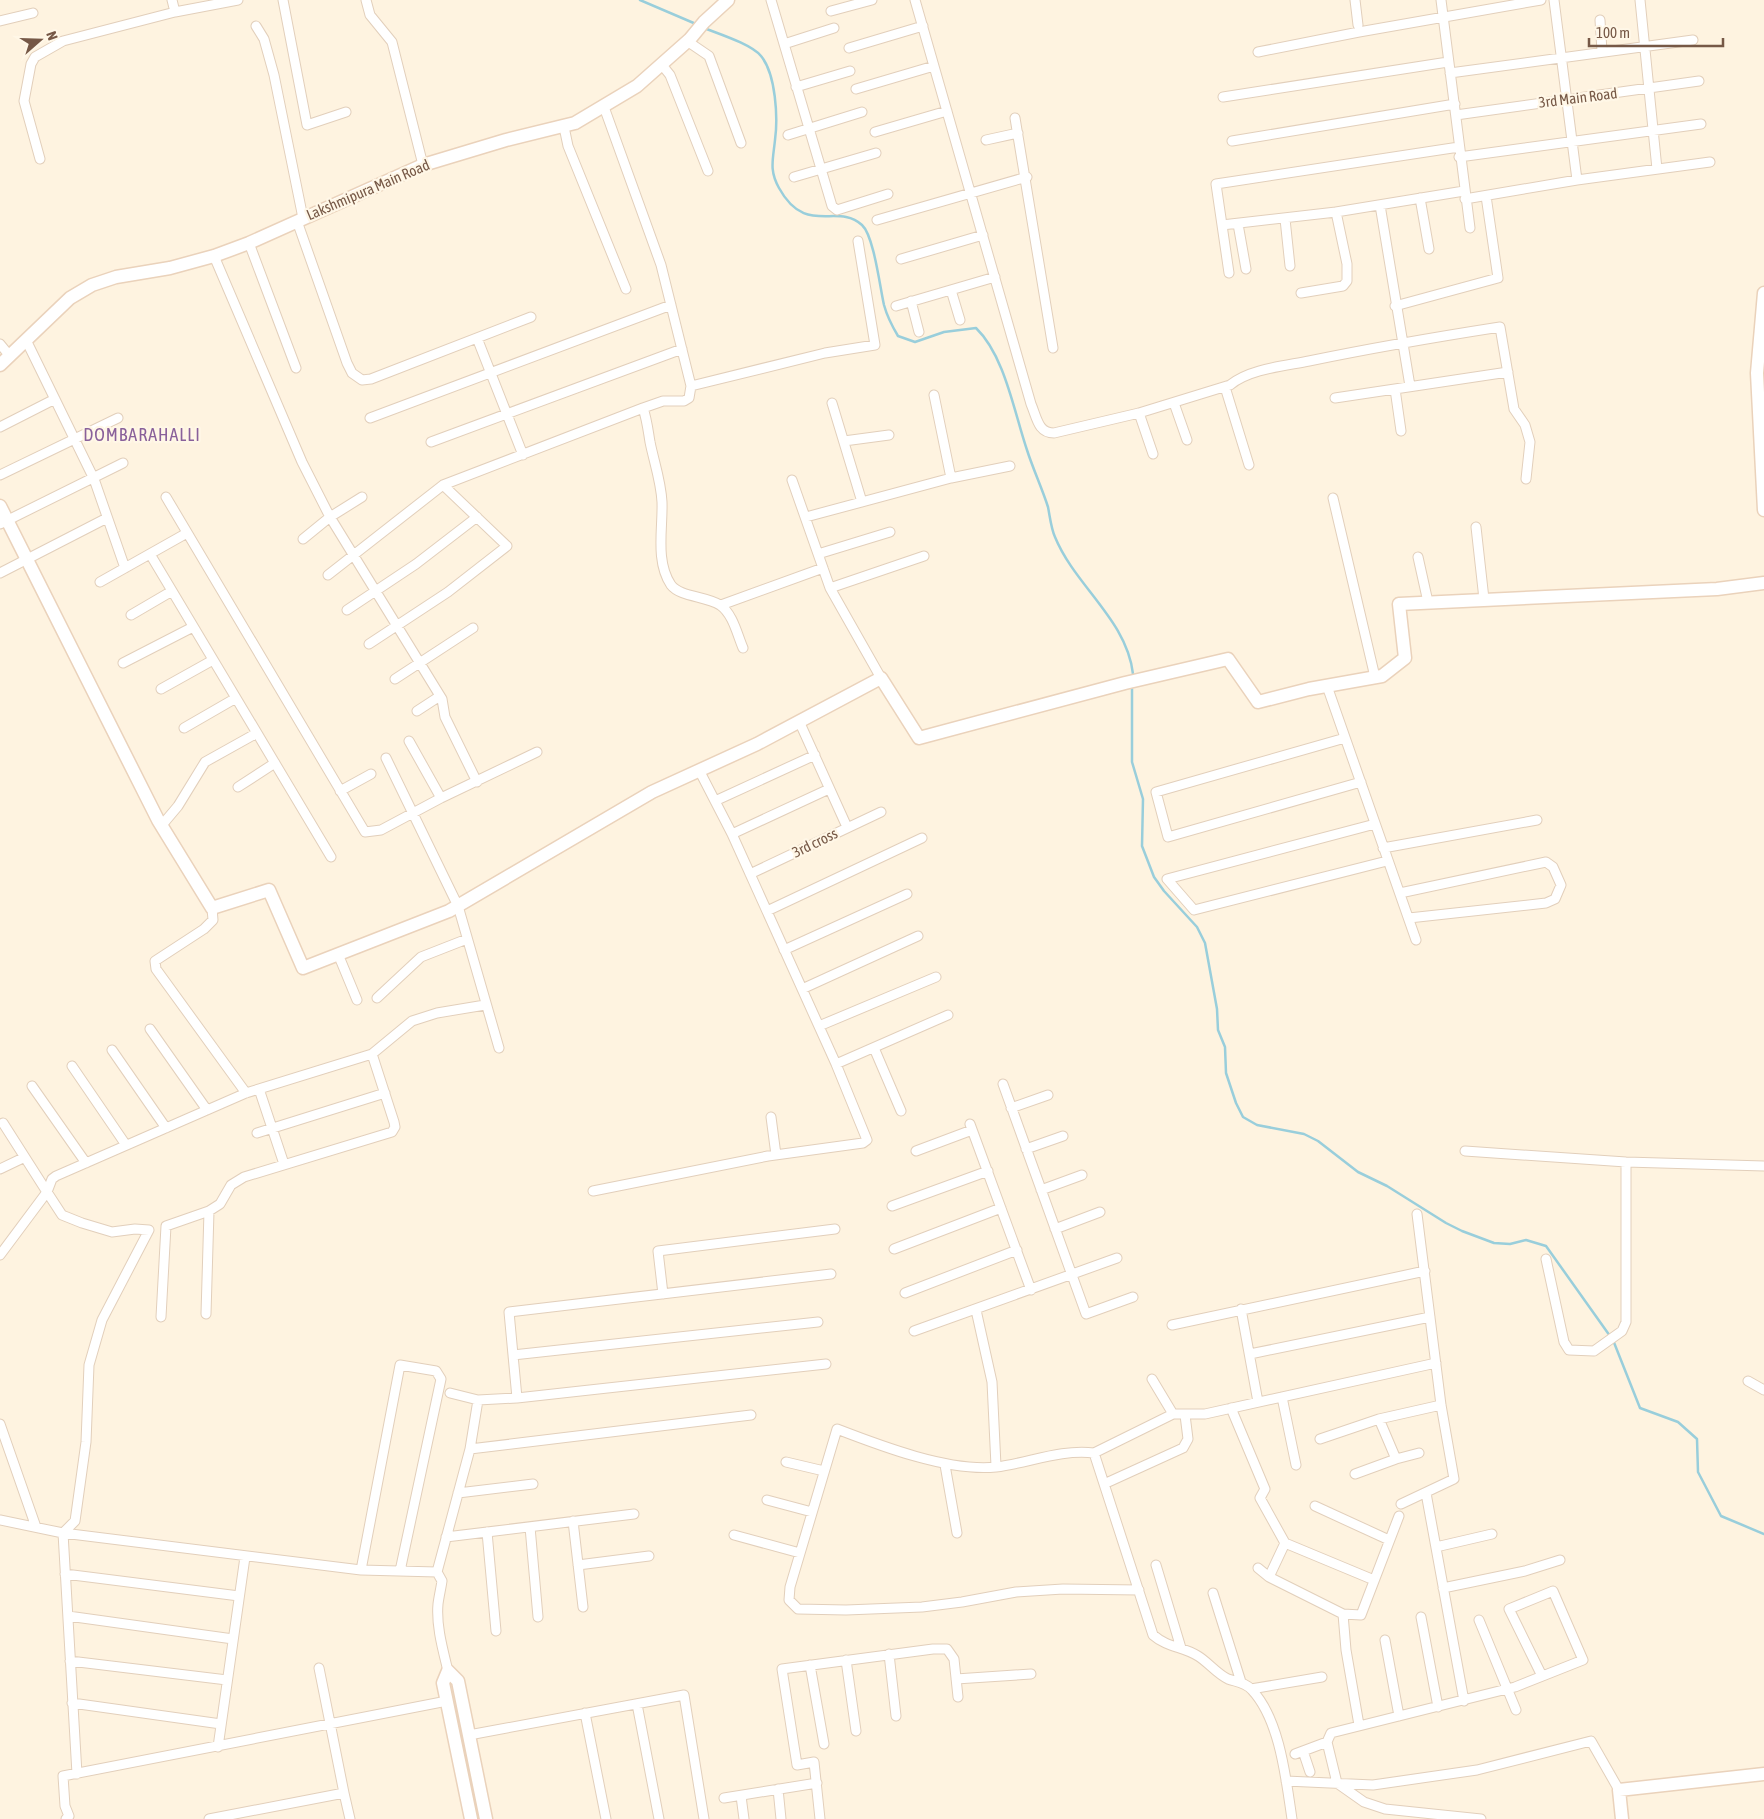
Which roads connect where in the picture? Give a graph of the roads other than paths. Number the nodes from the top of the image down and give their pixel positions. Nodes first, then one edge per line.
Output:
1 (172, 0) edge
2 (233, 0) edge
3 (283, 0) edge
4 (366, 0) edge
5 (771, 0) edge
6 (872, 0) edge
7 (915, 0) edge
8 (1355, 0) edge
9 (1441, 0) edge
10 (1541, 0) edge
11 (1554, 0) edge
12 (1640, 0) edge
13 (723, 4) edge
14 (830, 11) dead end
15 (175, 12) junction
16 (33, 13) dead end
17 (1443, 16) junction
18 (1600, 20) dead end
19 (0, 21) edge
20 (1358, 25) dead end
21 (256, 26) dead end
22 (923, 26) junction
23 (834, 28) dead end
24 (688, 40) junction
25 (1693, 40) dead end
26 (784, 44) junction
27 (1644, 45) junction
28 (849, 48) dead end
29 (1602, 51) junction
30 (1258, 52) dead end
31 (1561, 58) junction
32 (1448, 62) junction
33 (662, 65) junction
34 (934, 66) junction
35 (850, 71) dead end
36 (1450, 73) junction
37 (1699, 81) dead end
38 (796, 87) junction
39 (856, 89) dead end
40 (1650, 89) junction
41 (1223, 97) dead end
42 (1568, 98) junction
43 (1455, 104) junction
44 (604, 107) junction
45 (947, 111) junction
46 (346, 112) dead end
47 (862, 112) dead end
48 (1456, 115) junction
49 (1016, 118) dead end
50 (1701, 124) dead end
51 (564, 127) junction
52 (808, 129) junction
53 (874, 132) dead end
54 (1654, 132) junction
55 (1018, 133) junction
56 (788, 136) dead end
57 (986, 140) dead end
58 (1572, 140) junction
59 (1232, 141) dead end
60 (741, 143) dead end
61 (1458, 147) junction
62 (876, 153) dead end
63 (1459, 157) junction
64 (40, 159) dead end
65 (1710, 162) dead end
66 (423, 165) junction
67 (821, 169) junction
68 (1657, 169) junction
69 (708, 171) dead end
70 (1027, 177) junction
71 (794, 178) dead end
72 (1577, 180) junction
73 (971, 193) junction
74 (888, 194) dead end
75 (1465, 195) junction
76 (1486, 196) junction
77 (1420, 198) junction
78 (1380, 205) junction
79 (1336, 212) junction
80 (1285, 219) junction
81 (300, 220) junction
82 (877, 220) dead end
83 (1238, 224) junction
84 (1222, 225) junction
85 (1470, 228) dead end
86 (983, 236) junction
87 (858, 241) dead end
88 (249, 243) junction
89 (1429, 249) dead end
90 (214, 256) junction
91 (901, 259) dead end
92 (1290, 266) dead end
93 (1246, 269) dead end
94 (1230, 273) dead end
95 (995, 277) junction
96 (626, 289) dead end
97 (951, 290) junction
98 (1302, 293) dead end
99 (1764, 294) edge
100 (911, 301) junction
101 (671, 305) junction
102 (896, 306) dead end
103 (1395, 306) junction
104 (531, 316) dead end
105 (960, 320) dead end
106 (920, 332) dead end
107 (477, 338) junction
108 (26, 340) junction
109 (1402, 342) junction
110 (0, 344) edge
111 (1053, 348) dead end
112 (682, 349) junction
113 (4, 360) edge
114 (296, 368) dead end
115 (1508, 372) junction
116 (491, 374) junction
117 (691, 386) junction
118 (1410, 386) junction
119 (1225, 387) junction
120 (1395, 388) junction
121 (934, 395) dead end
122 (1335, 398) dead end
123 (55, 399) junction
124 (832, 403) dead end
125 (1174, 403) junction
126 (643, 408) junction
127 (506, 413) junction
128 (1139, 413) junction
129 (118, 418) dead end
130 (370, 418) dead end
131 (0, 427) edge
132 (1401, 431) dead end
133 (889, 434) dead end
134 (75, 439) junction
135 (1187, 440) dead end
136 (844, 441) junction
137 (431, 442) dead end
138 (1153, 454) dead end
139 (523, 455) junction
140 (123, 463) dead end
141 (1248, 465) dead end
142 (1010, 466) dead end
143 (0, 474) edge
144 (951, 478) junction
145 (94, 479) junction
146 (792, 480) dead end
147 (1526, 480) dead end
148 (443, 485) junction
149 (362, 497) dead end
150 (166, 498) dead end
151 (1333, 498) dead end
152 (862, 502) junction
153 (0, 506) edge
154 (1764, 510) edge
155 (330, 517) junction
156 (477, 517) junction
157 (806, 517) junction
158 (108, 518) junction
159 (4, 522) edge
160 (1476, 527) dead end
161 (187, 532) junction
162 (890, 532) dead end
163 (303, 539) dead end
164 (150, 554) junction
165 (353, 554) junction
166 (818, 554) junction
167 (924, 556) dead end
168 (1418, 557) dead end
169 (27, 559) junction
170 (125, 568) junction
171 (823, 568) junction
172 (0, 573) edge
173 (328, 575) dead end
174 (100, 582) dead end
175 (1764, 583) edge
176 (830, 588) junction
177 (172, 591) junction
178 (376, 591) junction
179 (1484, 599) junction
180 (1428, 602) junction
181 (721, 605) junction
182 (347, 610) dead end
183 (131, 615) dead end
184 (193, 627) junction
185 (398, 627) junction
186 (473, 628) dead end
187 (369, 644) dead end
188 (743, 648) dead end
189 (213, 660) junction
190 (123, 663) dead end
191 (420, 664) junction
192 (1375, 677) junction
193 (881, 678) junction
194 (395, 680) dead end
195 (1327, 686) junction
196 (161, 689) dead end
197 (440, 696) junction
198 (236, 698) junction
199 (417, 711) dead end
200 (799, 721) junction
201 (184, 728) dead end
202 (257, 733) junction
203 (1345, 738) junction
204 (410, 741) dead end
205 (537, 752) dead end
206 (814, 755) junction
207 (386, 758) dead end
208 (275, 763) junction
209 (699, 770) junction
210 (371, 774) dead end
211 (477, 782) junction
212 (1361, 782) junction
213 (238, 787) dead end
214 (829, 789) junction
215 (340, 791) junction
216 (441, 798) junction
217 (715, 800) junction
218 (414, 812) junction
219 (881, 812) dead end
220 (1537, 820) dead end
221 (1375, 824) junction
222 (162, 825) junction
223 (848, 827) junction
224 (732, 834) junction
225 (922, 838) dead end
226 (1383, 848) junction
227 (331, 857) dead end
228 (1387, 861) junction
229 (750, 874) junction
230 (1400, 893) junction
231 (907, 894) dead end
232 (458, 906) junction
233 (212, 908) junction
234 (767, 911) junction
235 (1408, 918) junction
236 (918, 936) dead end
237 (467, 939) junction
238 (1416, 940) dead end
239 (784, 950) junction
240 (338, 954) junction
241 (936, 977) dead end
242 (802, 989) junction
243 (377, 998) dead end
244 (357, 1000) dead end
245 (485, 1005) junction
246 (948, 1015) dead end
247 (819, 1026) junction
248 (150, 1029) dead end
249 (499, 1048) dead end
250 (874, 1048) junction
251 (112, 1050) dead end
252 (372, 1054) junction
253 (836, 1064) junction
254 (72, 1066) dead end
255 (1003, 1084) dead end
256 (32, 1086) dead end
257 (259, 1089) junction
258 (385, 1093) junction
259 (246, 1094) junction
260 (1048, 1095) dead end
261 (1012, 1108) junction
262 (207, 1110) junction
263 (901, 1111) dead end
264 (771, 1117) dead end
265 (3, 1123) dead end
266 (166, 1128) junction
267 (272, 1128) junction
268 (257, 1133) dead end
269 (1063, 1136) dead end
270 (126, 1145) junction
271 (1026, 1149) junction
272 (916, 1151) dead end
273 (1465, 1152) dead end
274 (776, 1155) junction
275 (23, 1158) junction
276 (1626, 1162) junction
277 (86, 1163) junction
278 (284, 1164) junction
279 (1764, 1166) edge
280 (0, 1169) edge
281 (988, 1171) junction
282 (1082, 1175) dead end
283 (1041, 1190) junction
284 (593, 1191) dead end
285 (47, 1192) junction
286 (892, 1206) dead end
287 (1001, 1208) junction
288 (209, 1211) junction
289 (1100, 1212) dead end
290 (1417, 1214) dead end
291 (1055, 1228) junction
292 (835, 1229) dead end
293 (894, 1249) dead end
294 (1017, 1250) junction
295 (0, 1256) edge
296 (1117, 1258) dead end
297 (1546, 1259) dead end
298 (1425, 1271) junction
299 (831, 1274) dead end
300 (1072, 1275) junction
301 (1031, 1290) junction
302 (905, 1292) dead end
303 (663, 1294) junction
304 (1133, 1297) dead end
305 (1241, 1309) junction
306 (976, 1310) junction
307 (206, 1314) dead end
308 (161, 1317) dead end
309 (1430, 1317) junction
310 (818, 1322) dead end
311 (1172, 1326) dead end
312 (914, 1331) dead end
313 (1250, 1354) junction
314 (513, 1355) junction
315 (1436, 1362) junction
316 (826, 1364) dead end
317 (1152, 1379) dead end
318 (1748, 1381) dead end
319 (1764, 1390) edge
320 (450, 1393) dead end
321 (1282, 1397) junction
322 (517, 1398) junction
323 (478, 1400) junction
324 (1258, 1402) junction
325 (1441, 1405) junction
326 (1231, 1408) junction
327 (1172, 1414) junction
328 (1185, 1415) junction
329 (751, 1416) dead end
330 (1379, 1418) junction
331 (0, 1424) edge
332 (1320, 1439) dead end
333 (470, 1449) junction
334 (1094, 1453) junction
335 (1419, 1453) dead end
336 (1396, 1459) junction
337 (786, 1462) dead end
338 (946, 1465) junction
339 (1296, 1465) dead end
340 (996, 1466) junction
341 (824, 1472) junction
342 (1355, 1474) dead end
343 (533, 1484) dead end
344 (1104, 1484) junction
345 (458, 1493) junction
346 (1426, 1493) junction
347 (767, 1500) dead end
348 (1401, 1504) dead end
349 (1315, 1506) dead end
350 (812, 1512) junction
351 (634, 1514) dead end
352 (1399, 1516) dead end
353 (0, 1520) edge
354 (573, 1521) junction
355 (530, 1527) junction
356 (36, 1528) junction
357 (487, 1532) junction
358 (63, 1533) junction
359 (958, 1533) dead end
360 (1492, 1534) dead end
361 (734, 1535) dead end
362 (446, 1537) junction
363 (1389, 1540) junction
364 (1285, 1543) junction
365 (1436, 1547) junction
366 (800, 1553) junction
367 (649, 1556) dead end
368 (245, 1557) junction
369 (1560, 1560) dead end
370 (578, 1565) junction
371 (1156, 1565) dead end
372 (1258, 1568) dead end
373 (360, 1570) junction
374 (400, 1571) junction
375 (437, 1572) junction
376 (65, 1574) junction
377 (1270, 1577) junction
378 (1374, 1580) junction
379 (1443, 1588) junction
380 (1139, 1590) junction
381 (1213, 1593) dead end
382 (239, 1596) junction
383 (583, 1607) dead end
384 (1343, 1614) junction
385 (68, 1616) junction
386 (538, 1617) dead end
387 (1421, 1617) dead end
388 (1479, 1620) dead end
389 (496, 1631) dead end
390 (233, 1639) junction
391 (1385, 1640) dead end
392 (1181, 1648) junction
393 (889, 1654) junction
394 (846, 1660) junction
395 (70, 1661) junction
396 (810, 1665) junction
397 (319, 1668) dead end
398 (448, 1671) junction
399 (1030, 1674) dead end
400 (1542, 1676) junction
401 (1322, 1677) dead end
402 (956, 1678) junction
403 (228, 1680) junction
404 (1241, 1682) junction
405 (1251, 1689) junction
406 (1508, 1689) junction
407 (958, 1697) dead end
408 (447, 1701) junction
409 (1464, 1701) junction
410 (72, 1703) junction
411 (637, 1704) junction
412 (1438, 1707) junction
413 (1516, 1710) dead end
414 (585, 1714) junction
415 (896, 1716) dead end
416 (1399, 1716) junction
417 (221, 1724) junction
418 (330, 1725) junction
419 (1359, 1725) junction
420 (856, 1730) dead end
421 (469, 1735) junction
422 (1327, 1742) junction
423 (824, 1744) dead end
424 (218, 1747) junction
425 (1310, 1772) dead end
426 (76, 1774) junction
427 (1764, 1774) edge
428 (1286, 1782) junction
429 (817, 1783) junction
430 (1337, 1784) junction
431 (778, 1790) junction
432 (1619, 1790) junction
433 (344, 1793) junction
434 (741, 1796) junction
435 (724, 1798) dead end
436 (66, 1819) edge
437 (209, 1819) edge
438 (350, 1819) edge
439 (471, 1819) edge
440 (486, 1819) edge
441 (606, 1819) edge
442 (659, 1819) edge
443 (704, 1819) edge
444 (744, 1819) edge
445 (781, 1819) edge
446 (820, 1819) edge
447 (1292, 1819) edge
448 (1481, 1819) edge
449 (1622, 1819) edge

1 - 15 street
2 - 15 street
3 - 46 street
4 - 66 street
5 - 26 street
6 - 14 street
7 - 22 street
8 - 20 street
9 - 17 street
10 - 17 street
11 - 31 street
12 - 27 street
13 - 24 street, Lakshmipura Main Road
15 - 64 street
16 - 19 street
17 - 30 street
17 - 32 street
18 - 29 street
21 - 81 street
22 - 28 street
22 - 34 street
23 - 26 street
24 - 33 street, Lakshmipura Main Road
24 - 60 street
25 - 27 street
26 - 38 street
27 - 29 street
27 - 40 street
29 - 31 street
31 - 36 street
31 - 42 street
32 - 36 street
32 - 41 street
33 - 44 street, Lakshmipura Main Road
33 - 69 street
34 - 39 street
34 - 45 street
35 - 38 street
36 - 43 street
37 - 40 street, 3rd Main Road
38 - 52 street
40 - 42 street, 3rd Main Road
40 - 54 street
42 - 48 street, 3rd Main Road
42 - 58 street
43 - 48 street
43 - 59 street
44 - 51 street, Lakshmipura Main Road
44 - 101 street
45 - 53 street
45 - 73 street
47 - 52 street
48 - 61 street
49 - 55 street
50 - 54 street
51 - 66 street, Lakshmipura Main Road
51 - 96 street
52 - 56 street
52 - 67 street
54 - 58 street
54 - 68 street
55 - 57 street
55 - 70 street
58 - 63 street
58 - 72 street
61 - 63 street
61 - 84 street
62 - 67 street
63 - 75 street
65 - 68 street
66 - 81 street, Lakshmipura Main Road
67 - 71 street
67 - 74 street
68 - 72 street
70 - 73 street
70 - 111 street
72 - 76 street
73 - 82 street
73 - 86 street
75 - 76 street
75 - 77 street
75 - 85 street
76 - 103 street
77 - 78 street
77 - 89 street
78 - 79 street
78 - 103 street
79 - 80 street
79 - 98 street
80 - 83 street
80 - 92 street
81 - 88 street, Lakshmipura Main Road
81 - 107 street
83 - 84 street
83 - 93 street
84 - 94 street
86 - 91 street
86 - 95 street
87 - 117 street
88 - 90 street, Lakshmipura Main Road
88 - 114 street
90 - 108 street, Lakshmipura Main Road
90 - 155 street
95 - 97 street
95 - 128 street
97 - 100 street
97 - 105 street
99 - 154 street
100 - 102 street
100 - 106 street
101 - 112 street
101 - 116 street
103 - 109 street
104 - 107 street
107 - 116 street
108 - 113 street, Lakshmipura Main Road
108 - 123 street
109 - 115 street
109 - 118 street
109 - 119 street
110 - 113 street
112 - 117 street
112 - 127 street
115 - 118 street
115 - 147 street
116 - 127 street
116 - 130 street
117 - 126 street
118 - 120 street
119 - 125 street
119 - 141 street
120 - 122 street
120 - 132 street
121 - 144 street
123 - 131 street
123 - 134 street
124 - 136 street
125 - 128 street
125 - 135 street
126 - 139 street
126 - 181 street
127 - 137 street
127 - 139 street
128 - 138 street
129 - 134 street
133 - 136 street
134 - 143 street
134 - 145 street
136 - 152 street
139 - 148 street
140 - 145 street
142 - 144 street
144 - 152 street
145 - 158 street
145 - 159 street
146 - 157 street
148 - 156 street
148 - 165 street
149 - 155 street
150 - 161 street
151 - 192 street
152 - 157 street
153 - 159 street
155 - 163 street
155 - 165 street
156 - 178 street
156 - 185 street
157 - 166 street
158 - 169 street
158 - 170 street
159 - 169 street
160 - 179 street
161 - 164 street
161 - 215 street
162 - 166 street
164 - 170 street
164 - 177 street
165 - 173 street
165 - 178 street
166 - 171 street
167 - 176 street
168 - 180 street
169 - 172 street
169 - 222 street
170 - 174 street
171 - 176 street
171 - 181 street
175 - 179 street
176 - 193 street
177 - 183 street
177 - 184 street
178 - 182 street
178 - 185 street
179 - 180 street
180 - 192 street
181 - 188 street
184 - 189 street
184 - 190 street
185 - 187 street
185 - 191 street
186 - 191 street
189 - 196 street
189 - 198 street
191 - 194 street
191 - 197 street
192 - 195 street
193 - 195 street
193 - 200 street
195 - 203 street
197 - 199 street
197 - 211 street
198 - 201 street
198 - 202 street
200 - 206 street
200 - 209 street
202 - 208 street
202 - 222 street
203 - 212 street
203 - 212 street
204 - 216 street
205 - 211 street
206 - 214 street
206 - 217 street
207 - 218 street
208 - 213 street
208 - 227 street
209 - 217 street
209 - 232 street
210 - 215 street
211 - 216 street
212 - 221 street
214 - 223 street
214 - 224 street
215 - 218 street
216 - 218 street
217 - 224 street
218 - 232 street
219 - 223 street, 3rd cross
220 - 226 street
221 - 226 street
221 - 228 street
222 - 233 street
223 - 229 street, 3rd cross
224 - 229 street
225 - 234 street
226 - 228 street
228 - 230 street
229 - 234 street
230 - 235 street
230 - 235 street
231 - 239 street
232 - 237 street
232 - 240 street
233 - 240 street
233 - 259 street
234 - 239 street
235 - 238 street
236 - 242 street
237 - 243 street
237 - 245 street
239 - 242 street
240 - 244 street
241 - 247 street
242 - 247 street
245 - 249 street
245 - 252 street
246 - 250 street
247 - 253 street
248 - 262 street
250 - 253 street
250 - 263 street
251 - 266 street
252 - 257 street
252 - 258 street
253 - 274 street
254 - 270 street
255 - 261 street
256 - 277 street
257 - 259 street
257 - 267 street
258 - 267 street
258 - 278 street
259 - 262 street
260 - 261 street
261 - 271 street
262 - 266 street
264 - 274 street
265 - 275 street
266 - 270 street
267 - 268 street
267 - 278 street
269 - 271 street
270 - 277 street
271 - 283 street
272 - 281 street
273 - 276 street
274 - 284 street
275 - 280 street
275 - 285 street
276 - 279 street
276 - 297 street
277 - 285 street
278 - 288 street
281 - 286 street
281 - 287 street
282 - 283 street
283 - 291 street
285 - 295 street
285 - 358 street
287 - 293 street
287 - 294 street
288 - 307 street
288 - 308 street
289 - 291 street
290 - 298 street
291 - 300 street
292 - 303 street
294 - 301 street
294 - 302 street
296 - 300 street
298 - 305 street
298 - 309 street
299 - 303 street
300 - 301 street
300 - 304 street
301 - 306 street
303 - 314 street
305 - 311 street
305 - 313 street
306 - 312 street
306 - 340 street
309 - 313 street
309 - 315 street
310 - 314 street
313 - 324 street
314 - 322 street
315 - 321 street
315 - 325 street
316 - 322 street
317 - 327 street
318 - 319 street
320 - 323 street
321 - 324 street
321 - 339 street
322 - 323 street
323 - 333 street
324 - 326 street
325 - 330 street
325 - 346 street
326 - 328 street
326 - 364 street
327 - 328 street
327 - 334 street
328 - 344 street
329 - 333 street
330 - 332 street
330 - 336 street
331 - 356 street
333 - 345 street
334 - 340 street
334 - 344 street
335 - 336 street
336 - 342 street
337 - 341 street
338 - 340 street
338 - 341 street
338 - 359 street
341 - 350 street
343 - 345 street
344 - 380 street
345 - 362 street
346 - 348 street
346 - 365 street
347 - 350 street
349 - 363 street
350 - 366 street
351 - 354 street
352 - 363 street
353 - 356 street
354 - 355 street
354 - 370 street
355 - 357 street
355 - 386 street
356 - 358 street
357 - 362 street
357 - 389 street
358 - 368 street
358 - 376 street
360 - 365 street
361 - 366 street
362 - 375 street
363 - 378 street
364 - 377 street
364 - 378 street
365 - 379 street
366 - 380 street
367 - 370 street
368 - 373 street
368 - 382 street
369 - 379 street
370 - 383 street
371 - 392 street
372 - 377 street
373 - 374 street
373 - 374 street
374 - 375 street
375 - 398 street
376 - 382 street
376 - 385 street
377 - 384 street
378 - 384 street
379 - 409 street
380 - 392 street
381 - 404 street
382 - 390 street
384 - 419 street
385 - 390 street
385 - 395 street
387 - 412 street
388 - 406 street
390 - 403 street
391 - 416 street
392 - 404 street
393 - 394 street
393 - 402 street
393 - 415 street
394 - 396 street
394 - 420 street
395 - 403 street
395 - 410 street
396 - 423 street
396 - 429 street
397 - 418 street
398 - 408 street
398 - 421 street
399 - 402 street
400 - 400 street
400 - 406 street
401 - 405 street
402 - 407 street
403 - 417 street
404 - 405 street
405 - 428 street
406 - 409 street
406 - 413 street
408 - 418 street
408 - 439 street
409 - 412 street
410 - 417 street
410 - 426 street
411 - 414 street
411 - 442 street
411 - 443 street
412 - 416 street
414 - 421 street
414 - 441 street
416 - 419 street
417 - 424 street
418 - 424 street
418 - 433 street
419 - 422 street
421 - 440 street
422 - 425 street
422 - 430 street
424 - 426 street
426 - 436 street
427 - 432 street
428 - 430 street
428 - 447 street
429 - 431 street
429 - 446 street
430 - 432 street
430 - 448 street
431 - 434 street
431 - 445 street
432 - 449 street
433 - 437 street
433 - 438 street
434 - 435 street
434 - 444 street

